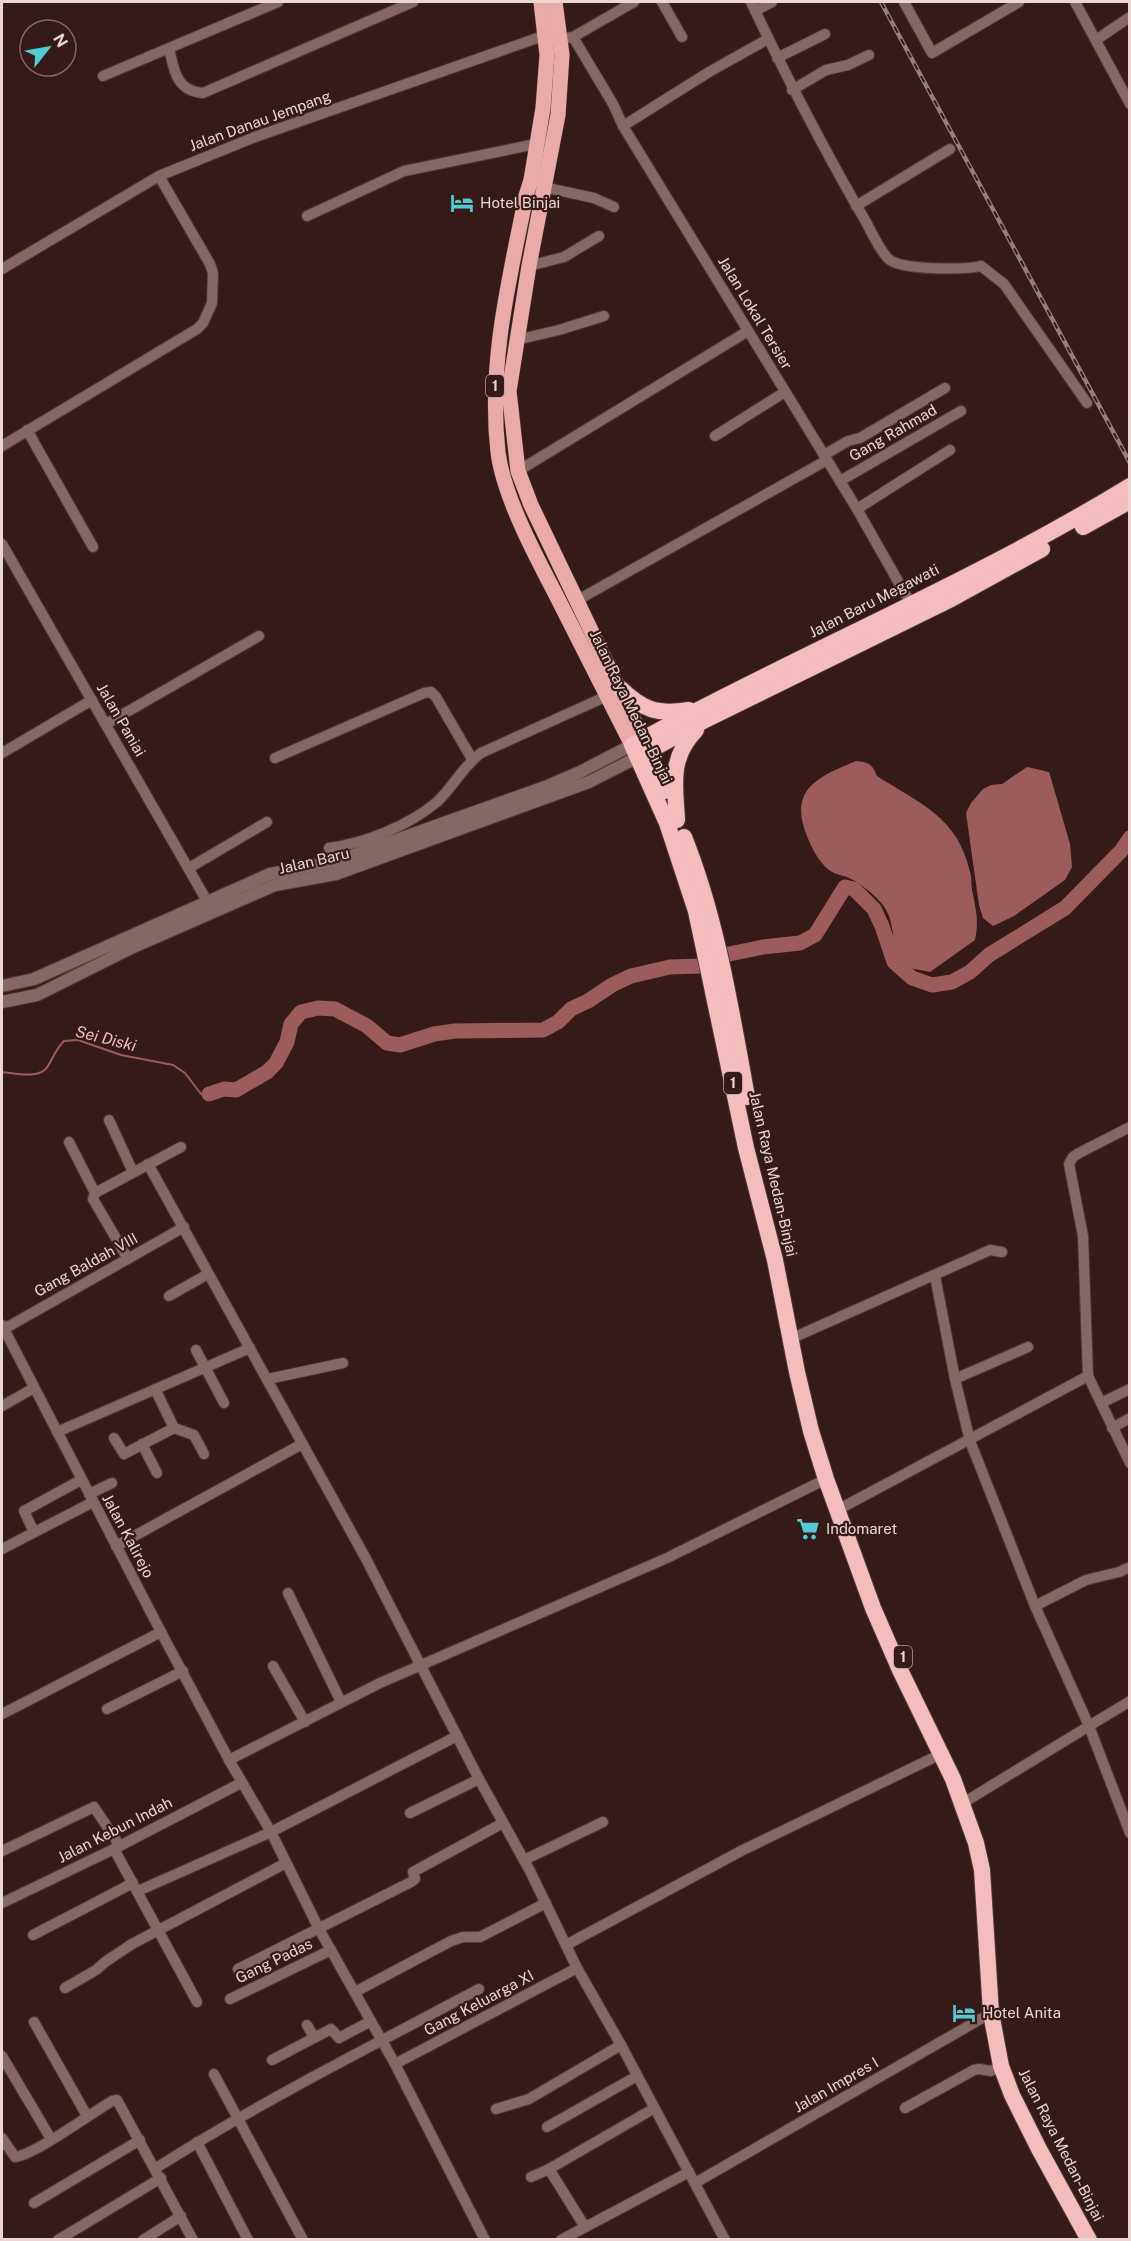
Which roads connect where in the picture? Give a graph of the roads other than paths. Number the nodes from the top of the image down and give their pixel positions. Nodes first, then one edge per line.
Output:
1 (278, 2) edge
2 (413, 2) edge
3 (541, 2) edge
4 (555, 2) edge
5 (634, 2) edge
6 (662, 2) edge
7 (772, 2) edge
8 (904, 2) edge
9 (1019, 2) edge
10 (1076, 2) edge
11 (753, 6) edge
12 (1130, 17) edge
13 (825, 34) dead end
14 (560, 37) junction
15 (682, 37) dead end
16 (768, 39) junction
17 (1096, 40) junction
18 (169, 48) junction
19 (869, 55) dead end
20 (777, 58) junction
21 (103, 76) dead end
22 (792, 90) junction
23 (1130, 104) edge
24 (623, 126) junction
25 (536, 144) junction
26 (950, 149) dead end
27 (159, 176) junction
28 (543, 187) junction
29 (856, 206) junction
30 (614, 207) dead end
31 (308, 216) dead end
32 (599, 236) dead end
33 (529, 266) junction
34 (2, 269) edge
35 (604, 316) dead end
36 (748, 331) junction
37 (516, 340) junction
38 (945, 388) dead end
39 (785, 392) junction
40 (1087, 403) dead end
41 (961, 411) dead end
42 (27, 430) junction
43 (715, 436) dead end
44 (2, 446) edge
45 (950, 450) dead end
46 (825, 457) junction
47 (518, 471) junction
48 (840, 482) junction
49 (1130, 486) edge
50 (1130, 501) edge
51 (856, 509) junction
52 (2, 544) edge
53 (93, 547) dead end
54 (576, 601) junction
55 (919, 605) junction
56 (259, 636) dead end
57 (613, 692) junction
58 (92, 700) junction
59 (704, 714) junction
60 (106, 723) junction
61 (640, 748) junction
62 (2, 753) edge
63 (275, 759) dead end
64 (472, 759) junction
65 (677, 820) junction
66 (267, 822) dead end
67 (380, 844) junction
68 (329, 848) dead end
69 (189, 868) junction
70 (210, 906) junction
71 (707, 934) junction
72 (2, 986) edge
73 (2, 1002) edge
74 (724, 1006) junction
75 (109, 1120) dead end
76 (1130, 1127) edge
77 (69, 1142) dead end
78 (181, 1147) dead end
79 (148, 1164) junction
80 (133, 1172) junction
81 (95, 1193) junction
82 (184, 1227) junction
83 (1002, 1251) dead end
84 (128, 1259) junction
85 (208, 1274) junction
86 (935, 1276) junction
87 (169, 1296) dead end
88 (3, 1327) edge
89 (797, 1336) junction
90 (1028, 1347) dead end
91 (250, 1348) junction
92 (196, 1350) dead end
93 (343, 1363) dead end
94 (205, 1367) junction
95 (1088, 1376) junction
96 (268, 1379) junction
97 (954, 1379) junction
98 (34, 1388) junction
99 (155, 1389) junction
100 (1130, 1389) edge
101 (224, 1403) dead end
102 (1101, 1403) junction
103 (2, 1406) edge
104 (1130, 1418) edge
105 (1130, 1426) edge
106 (174, 1428) junction
107 (1114, 1431) junction
108 (57, 1432) junction
109 (114, 1438) dead end
110 (970, 1441) junction
111 (142, 1444) junction
112 (302, 1444) junction
113 (204, 1454) dead end
114 (1128, 1458) edge
115 (157, 1473) dead end
116 (826, 1479) junction
117 (81, 1480) junction
118 (111, 1483) dead end
119 (91, 1498) junction
120 (843, 1506) junction
121 (846, 1524) junction
122 (34, 1532) junction
123 (116, 1546) junction
124 (2, 1549) edge
125 (1130, 1567) edge
126 (288, 1593) dead end
127 (1035, 1606) junction
128 (161, 1632) junction
129 (422, 1665) junction
130 (273, 1666) dead end
131 (183, 1671) junction
132 (1130, 1701) edge
133 (341, 1702) junction
134 (107, 1709) dead end
135 (2, 1714) edge
136 (305, 1722) junction
137 (1089, 1726) junction
138 (457, 1736) junction
139 (941, 1754) junction
140 (229, 1760) junction
141 (478, 1779) junction
142 (241, 1783) junction
143 (966, 1801) junction
144 (410, 1813) dead end
145 (603, 1822) dead end
146 (503, 1823) junction
147 (271, 1832) junction
148 (1130, 1833) edge
149 (117, 1848) junction
150 (2, 1851) edge
151 (524, 1860) junction
152 (286, 1863) junction
153 (136, 1887) junction
154 (2, 1903) edge
155 (546, 1903) junction
156 (320, 1929) junction
157 (159, 1930) junction
158 (33, 1935) dead end
159 (566, 1945) junction
160 (331, 1950) junction
161 (577, 1968) junction
162 (238, 1969) dead end
163 (65, 1988) dead end
164 (479, 1989) dead end
165 (355, 1992) junction
166 (230, 1999) dead end
167 (197, 2002) dead end
168 (991, 2013) junction
169 (371, 2021) junction
170 (34, 2022) dead end
171 (307, 2025) dead end
172 (314, 2037) junction
173 (380, 2039) junction
174 (621, 2045) junction
175 (2, 2056) edge
176 (272, 2060) dead end
177 (395, 2064) junction
178 (1001, 2066) junction
179 (214, 2074) dead end
180 (637, 2076) junction
181 (905, 2108) dead end
182 (496, 2109) dead end
183 (653, 2109) junction
184 (87, 2116) junction
185 (239, 2119) junction
186 (547, 2127) dead end
187 (2, 2138) edge
188 (51, 2139) junction
189 (141, 2140) junction
190 (197, 2142) junction
191 (1048, 2158) junction
192 (549, 2169) junction
193 (689, 2172) junction
194 (158, 2173) junction
195 (1057, 2174) junction
196 (531, 2177) dead end
197 (695, 2183) junction
198 (34, 2203) dead end
199 (181, 2216) junction
200 (585, 2228) junction
201 (58, 2240) edge
202 (143, 2240) edge
203 (194, 2240) edge
204 (248, 2240) edge
205 (303, 2240) edge
206 (485, 2240) edge
207 (561, 2240) edge
208 (725, 2240) edge
209 (1089, 2240) edge
210 (1097, 2240) edge

1 - 18 street
2 - 18 street
3 - 14 main road, Jalan Raya Medan-Binjai / 1
4 - 14 main road, Jalan Raya Medan-Binjai / 1
5 - 14 street, Jalan Danau Jempang
6 - 15 street
7 - 11 street
8 - 9 street
10 - 17 street
11 - 16 street
12 - 17 street
13 - 20 street
14 - 24 street, Jalan Lokal Tersier
14 - 25 main road, Jalan Raya Medan-Binjai / 1
14 - 27 street, Jalan Danau Jempang
14 - 28 main road, Jalan Raya Medan-Binjai / 1
16 - 20 street
16 - 24 street
17 - 23 street
18 - 21 street
19 - 22 street
20 - 22 street
22 - 29 street
24 - 36 street, Jalan Lokal Tersier
25 - 31 street
25 - 57 main road, Jalan Raya Medan-Binjai / 1
26 - 29 street
27 - 34 street, Jalan Danau Jempang
27 - 42 street
28 - 30 street
28 - 33 main road, Jalan Raya Medan-Binjai / 1
29 - 40 street
32 - 33 street
33 - 37 main road, Jalan Raya Medan-Binjai / 1
35 - 37 street
36 - 39 street, Jalan Lokal Tersier
36 - 47 street
37 - 47 main road, Jalan Raya Medan-Binjai / 1
38 - 46 street
39 - 43 street
39 - 46 street, Jalan Lokal Tersier
41 - 48 street, Gang Rahmad
42 - 44 street
42 - 53 street
45 - 51 street
46 - 48 street, Jalan Lokal Tersier
46 - 54 street
47 - 54 main road, Jalan Raya Medan-Binjai / 1
48 - 51 street, Jalan Lokal Tersier
49 - 55 highway, Jalan Baru Megawati
50 - 55 highway, Jalan Baru Megawati
51 - 55 street, Jalan Lokal Tersier
52 - 58 street, Jalan Paniai
54 - 57 main road, Jalan Raya Medan-Binjai / 1
55 - 59 highway, Jalan Baru Megawati
56 - 60 street
57 - 59 highway
57 - 61 main road, Jalan Raya Medan-Binjai / 1
57 - 64 street
58 - 60 street, Jalan Paniai
58 - 62 street
59 - 61 highway, Jalan Baru Megawati
59 - 65 highway
60 - 69 street, Jalan Paniai
61 - 65 highway, Jalan Raya Medan-Binjai / 1
61 - 67 street, Jalan Baru
61 - 71 highway, Jalan Raya Medan-Binjai / 1
63 - 64 street
64 - 67 street
65 - 71 highway, Jalan Raya Medan-Binjai / 1
66 - 69 street
67 - 68 street
67 - 70 street, Jalan Baru
69 - 70 street, Jalan Paniai
70 - 72 street, Jalan Baru
70 - 73 street, Jalan Baru
71 - 74 highway, Jalan Raya Medan-Binjai / 1
74 - 89 highway, Jalan Raya Medan-Binjai / 1
74 - 116 highway, Jalan Raya Medan-Binjai / 1
75 - 80 street
76 - 95 street
77 - 81 street
78 - 79 street
79 - 80 street
79 - 82 street
80 - 81 street
81 - 84 street
82 - 84 street, Gang Baldah VIII
82 - 85 street
83 - 86 street
84 - 88 street, Gang Baldah VIII
85 - 87 street
85 - 91 street
86 - 89 street
86 - 97 street
88 - 98 street, Jalan Kalirejo
89 - 120 highway, Jalan Raya Medan-Binjai / 1
90 - 97 street
91 - 94 street
91 - 96 street
92 - 94 street
93 - 96 street
94 - 99 street
94 - 101 street
95 - 102 street
95 - 110 street
96 - 112 street
97 - 110 street
98 - 103 street
98 - 108 street, Jalan Kalirejo
99 - 106 street
99 - 108 street
100 - 102 street
102 - 107 street
104 - 107 street
105 - 107 street
106 - 111 street
106 - 113 street
107 - 114 street
108 - 117 street, Jalan Kalirejo
109 - 111 street
110 - 120 street
110 - 127 street
111 - 115 street
112 - 123 street
112 - 129 street
116 - 121 highway, Jalan Raya Medan-Binjai / 1
116 - 129 street
117 - 119 street, Jalan Kalirejo
117 - 122 street
118 - 119 street
119 - 122 street
119 - 123 street, Jalan Kalirejo
120 - 121 highway, Jalan Raya Medan-Binjai / 1
121 - 139 highway, Jalan Raya Medan-Binjai / 1
121 - 143 highway, Jalan Raya Medan-Binjai / 1
122 - 124 street
123 - 128 street, Jalan Kalirejo
125 - 127 street
126 - 133 street
127 - 137 street
128 - 131 street, Jalan Kalirejo
128 - 135 street
129 - 133 street
129 - 138 street
130 - 136 street
131 - 134 street
131 - 140 street, Jalan Kalirejo
132 - 137 street
133 - 136 street
136 - 140 street
137 - 143 street
137 - 148 street
138 - 141 street
138 - 147 street
139 - 143 highway, Jalan Raya Medan-Binjai / 1
139 - 159 street
140 - 142 street, Jalan Kalirejo
141 - 144 street
141 - 146 street
142 - 147 street, Jalan Kalirejo
142 - 149 street, Jalan Kebun Indah
143 - 168 highway, Jalan Raya Medan-Binjai / 1
143 - 191 highway, Jalan Raya Medan-Binjai / 1
145 - 151 street
146 - 151 street
146 - 156 street
147 - 152 street, Jalan Kalirejo
147 - 153 street
149 - 150 street
149 - 153 street
149 - 154 street, Jalan Kebun Indah
151 - 155 street
152 - 156 street, Jalan Kalirejo
152 - 157 street
153 - 157 street
153 - 158 street
155 - 159 street
155 - 165 street
156 - 160 street, Jalan Kalirejo
156 - 162 street
157 - 163 street
157 - 167 street
159 - 161 street
160 - 165 street, Jalan Kalirejo
160 - 166 street, Gang Padas
161 - 174 street
161 - 177 street, Gang Keluarga XI
164 - 173 street
165 - 169 street, Jalan Kalirejo
168 - 178 highway, Jalan Raya Medan-Binjai / 1
168 - 197 street, Jalan Impres I
169 - 172 street
169 - 173 street, Jalan Kalirejo
170 - 184 street
171 - 172 street
172 - 176 street
173 - 177 street, Jalan Kalirejo
173 - 185 street
174 - 180 street
174 - 182 street
175 - 188 street
177 - 206 street, Jalan Kalirejo
178 - 181 street
178 - 191 highway, Jalan Raya Medan-Binjai / 1
179 - 185 street
180 - 183 street
180 - 186 street
183 - 192 street
183 - 193 street
184 - 188 street
184 - 189 street
185 - 190 street
185 - 205 street
187 - 188 street
189 - 194 street
189 - 198 street
190 - 194 street
190 - 204 street
191 - 195 highway, Jalan Raya Medan-Binjai / 1
192 - 196 street
192 - 200 street
193 - 197 street
193 - 200 street
194 - 199 street
194 - 201 street
195 - 209 highway, Jalan Raya Medan-Binjai / 1
195 - 210 highway, Jalan Raya Medan-Binjai / 1
197 - 208 street
199 - 202 street
199 - 203 street
200 - 207 street

